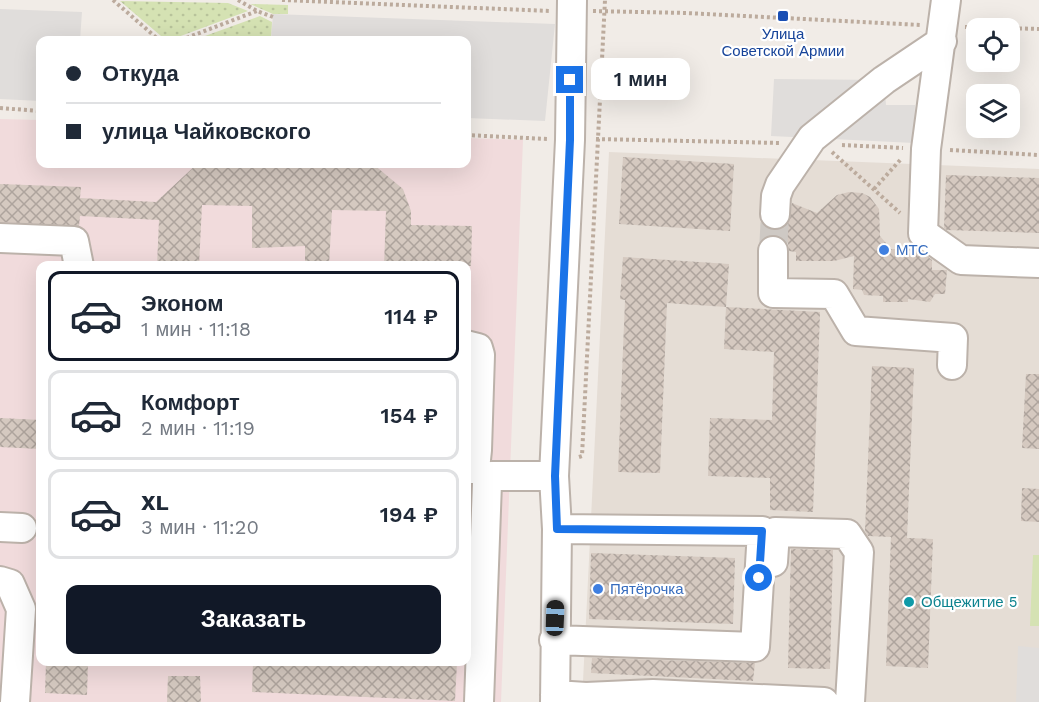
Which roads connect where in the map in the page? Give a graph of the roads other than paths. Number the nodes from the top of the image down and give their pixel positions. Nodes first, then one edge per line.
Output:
1 (572, 6) edge
2 (944, 22) edge
3 (776, 214) tunnel mouth
4 (0, 238) edge
5 (773, 251) tunnel mouth
6 (79, 261) edge
7 (1039, 263) edge
8 (471, 346) edge
9 (952, 365) dead end
10 (472, 460) edge
11 (512, 475) junction
12 (555, 476) junction
13 (557, 529) junction
14 (0, 581) edge
15 (474, 639) edge
16 (554, 640) junction
17 (768, 642) dead end
18 (653, 698) edge
19 (555, 699) edge
20 (15, 702) edge
21 (479, 702) edge
22 (825, 702) edge
23 (850, 702) edge

1 - 12 street
2 - 3 street
2 - 7 street
4 - 6 street
5 - 9 street
8 - 10 street
10 - 11 street
11 - 12 street
11 - 15 street
12 - 13 street
13 - 16 street
13 - 16 street
14 - 20 street
15 - 21 street
16 - 19 street
17 - 23 street
18 - 19 street
18 - 22 street

